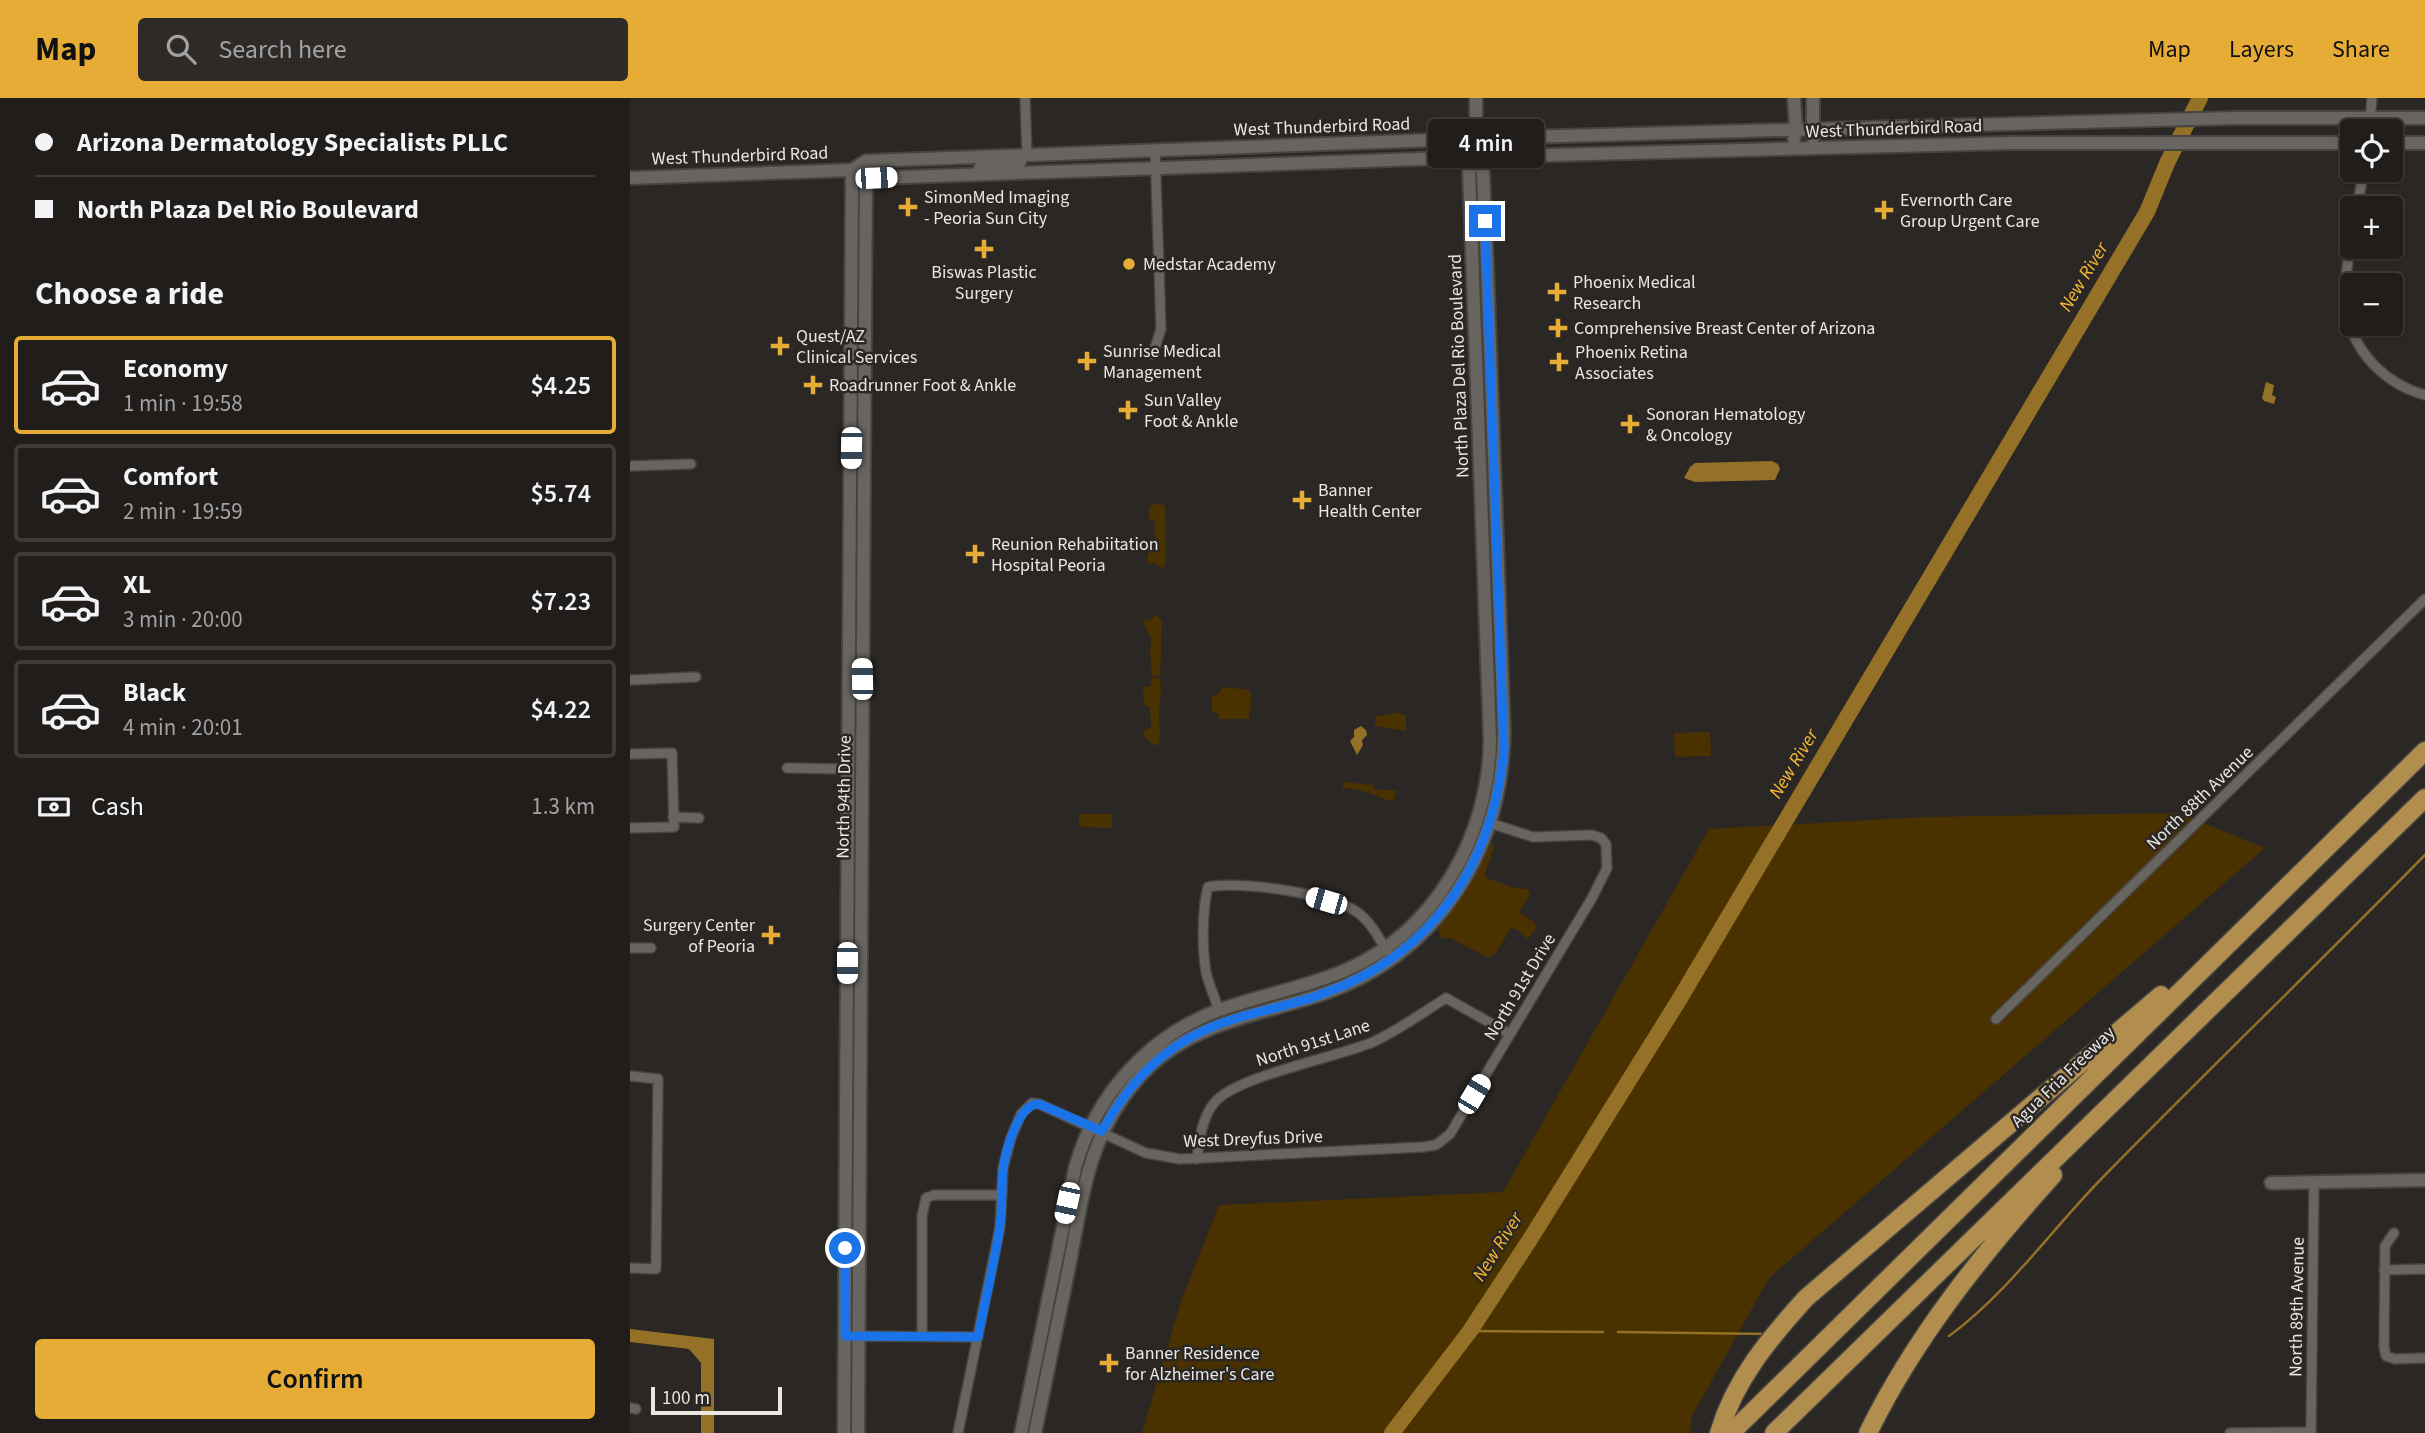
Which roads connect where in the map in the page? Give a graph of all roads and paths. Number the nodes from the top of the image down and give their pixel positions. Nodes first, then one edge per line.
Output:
1 (1025, 98) edge
2 (1476, 98) edge
3 (1794, 98) edge
4 (1813, 98) edge
5 (2372, 98) edge
6 (2425, 118) edge
7 (2370, 119) edge
8 (2403, 121) edge
9 (2340, 123) edge
10 (1796, 131) junction
11 (1813, 131) junction
12 (1476, 139) junction
13 (2340, 143) edge
14 (2403, 143) edge
15 (2425, 143) edge
16 (1791, 149) junction
17 (1812, 149) junction
18 (1155, 150) junction
19 (1027, 155) junction
20 (1476, 157) junction
21 (866, 161) junction
22 (1156, 169) junction
23 (852, 170) junction
24 (963, 174) junction
25 (630, 178) edge
26 (866, 178) junction
27 (859, 239) junction
28 (2349, 259) edge
29 (1473, 264) junction
30 (1487, 264) junction
31 (859, 291) junction
32 (1153, 354) dead end
33 (1477, 386) junction
34 (1491, 386) junction
35 (2425, 395) edge
36 (691, 464) dead end
37 (630, 466) edge
38 (1494, 468) junction
39 (1480, 469) junction
40 (864, 470) junction
41 (850, 471) junction
42 (857, 527) junction
43 (1483, 554) junction
44 (1497, 554) junction
45 (2425, 599) edge
46 (1499, 631) junction
47 (1486, 632) junction
48 (696, 677) dead end
49 (630, 680) edge
50 (2425, 751) edge
51 (630, 754) edge
52 (788, 768) dead end
53 (855, 769) junction
54 (1494, 777) junction
55 (2425, 798) edge
56 (699, 818) dead end
57 (674, 822) junction
58 (1490, 823) junction
59 (630, 828) edge
60 (2293, 881) junction
61 (1456, 882) junction
62 (630, 948) edge
63 (651, 948) dead end
64 (1388, 953) junction
65 (1219, 1010) junction
66 (1996, 1019) dead end
67 (1510, 1034) junction
68 (1156, 1053) junction
69 (630, 1076) edge
70 (1096, 1129) junction
71 (2085, 1129) junction
72 (1443, 1140) joint
73 (1197, 1159) junction
74 (2425, 1180) edge
75 (2314, 1182) junction
76 (2271, 1183) dead end
77 (1002, 1195) junction
78 (2394, 1233) dead end
79 (630, 1268) edge
80 (2425, 1269) edge
81 (2384, 1270) junction
82 (851, 1336) junction
83 (922, 1336) junction
84 (978, 1337) junction
85 (2425, 1358) edge
86 (844, 1433) edge
87 (858, 1433) edge
88 (958, 1433) edge
89 (1021, 1433) edge
90 (1035, 1433) edge
91 (1719, 1433) edge
92 (1731, 1433) edge
93 (1774, 1433) edge
94 (1868, 1433) edge
95 (2230, 1433) edge
96 (2311, 1433) edge

1 - 19 street
2 - 12 street
3 - 10 street
4 - 11 street
5 - 7 street
6 - 8 street, West Thunderbird Road
9 - 11 street, West Thunderbird Road
10 - 11 street, West Thunderbird Road
10 - 12 street, West Thunderbird Road
10 - 16 street
11 - 17 street
12 - 18 street, West Thunderbird Road
12 - 20 street
13 - 17 street, West Thunderbird Road
14 - 15 street
16 - 17 street, West Thunderbird Road
16 - 20 street, West Thunderbird Road
18 - 19 street, West Thunderbird Road
18 - 22 street
19 - 21 street, West Thunderbird Road
19 - 24 street
20 - 22 street, West Thunderbird Road
20 - 29 street, North Plaza Del Rio Boulevard
20 - 30 street, North Plaza Del Rio Boulevard
21 - 23 street, West Thunderbird Road
21 - 26 street, North 94th Drive
22 - 24 street, West Thunderbird Road
22 - 32 street
23 - 25 street, West Thunderbird Road
23 - 26 street, West Thunderbird Road
23 - 27 street, North 94th Drive
24 - 26 street, West Thunderbird Road
26 - 27 street, North 94th Drive
27 - 31 street, North 94th Drive
28 - 35 street
29 - 30 street
29 - 33 street, North Plaza Del Rio Boulevard
30 - 34 street, North Plaza Del Rio Boulevard
31 - 40 street, North 94th Drive
31 - 41 street, North 94th Drive
33 - 34 street
33 - 39 street, North Plaza Del Rio Boulevard
34 - 38 street, North Plaza Del Rio Boulevard
36 - 37 street
38 - 39 street
38 - 44 street, North Plaza Del Rio Boulevard
39 - 43 street, North Plaza Del Rio Boulevard
40 - 41 street
40 - 42 street, North 94th Drive
41 - 42 street, North 94th Drive
42 - 53 street, North 94th Drive
43 - 44 street
43 - 47 street, North Plaza Del Rio Boulevard
44 - 46 street, North Plaza Del Rio Boulevard
45 - 66 street, North 88th Avenue
46 - 47 street
46 - 54 street, North Plaza Del Rio Boulevard
47 - 54 street, North Plaza Del Rio Boulevard
48 - 49 street
50 - 60 highway, Agua Fria Freeway
51 - 57 street
52 - 53 street
53 - 82 street, North 94th Drive
54 - 58 street, North Plaza Del Rio Boulevard
54 - 61 street, North Plaza Del Rio Boulevard
55 - 71 highway
56 - 57 street
57 - 59 street
58 - 61 street, North Plaza Del Rio Boulevard
58 - 67 street, North 91st Drive
60 - 91 highway
60 - 92 highway, Agua Fria Freeway
61 - 64 street, North Plaza Del Rio Boulevard
62 - 63 street
64 - 65 street, North Plaza Del Rio Boulevard
64 - 65 street
64 - 68 street, North Plaza Del Rio Boulevard
65 - 68 street, North Plaza Del Rio Boulevard
67 - 72 street, North 91st Drive
67 - 73 street, North 91st Lane
68 - 70 street, North Plaza Del Rio Boulevard
69 - 79 street
70 - 73 street, West Dreyfus Drive
70 - 77 street, West Dreyfus Drive
70 - 89 street, North Plaza Del Rio Boulevard
70 - 90 street, North Plaza Del Rio Boulevard
71 - 93 highway
71 - 94 highway
72 - 73 street, West Dreyfus Drive
74 - 75 street
75 - 76 street
75 - 96 street, North 89th Avenue
77 - 83 street
77 - 84 street
78 - 81 street
80 - 81 street
81 - 85 street
82 - 83 street
82 - 86 street, North 94th Drive
82 - 87 street, North 94th Drive
83 - 84 street
84 - 88 street
95 - 96 street

